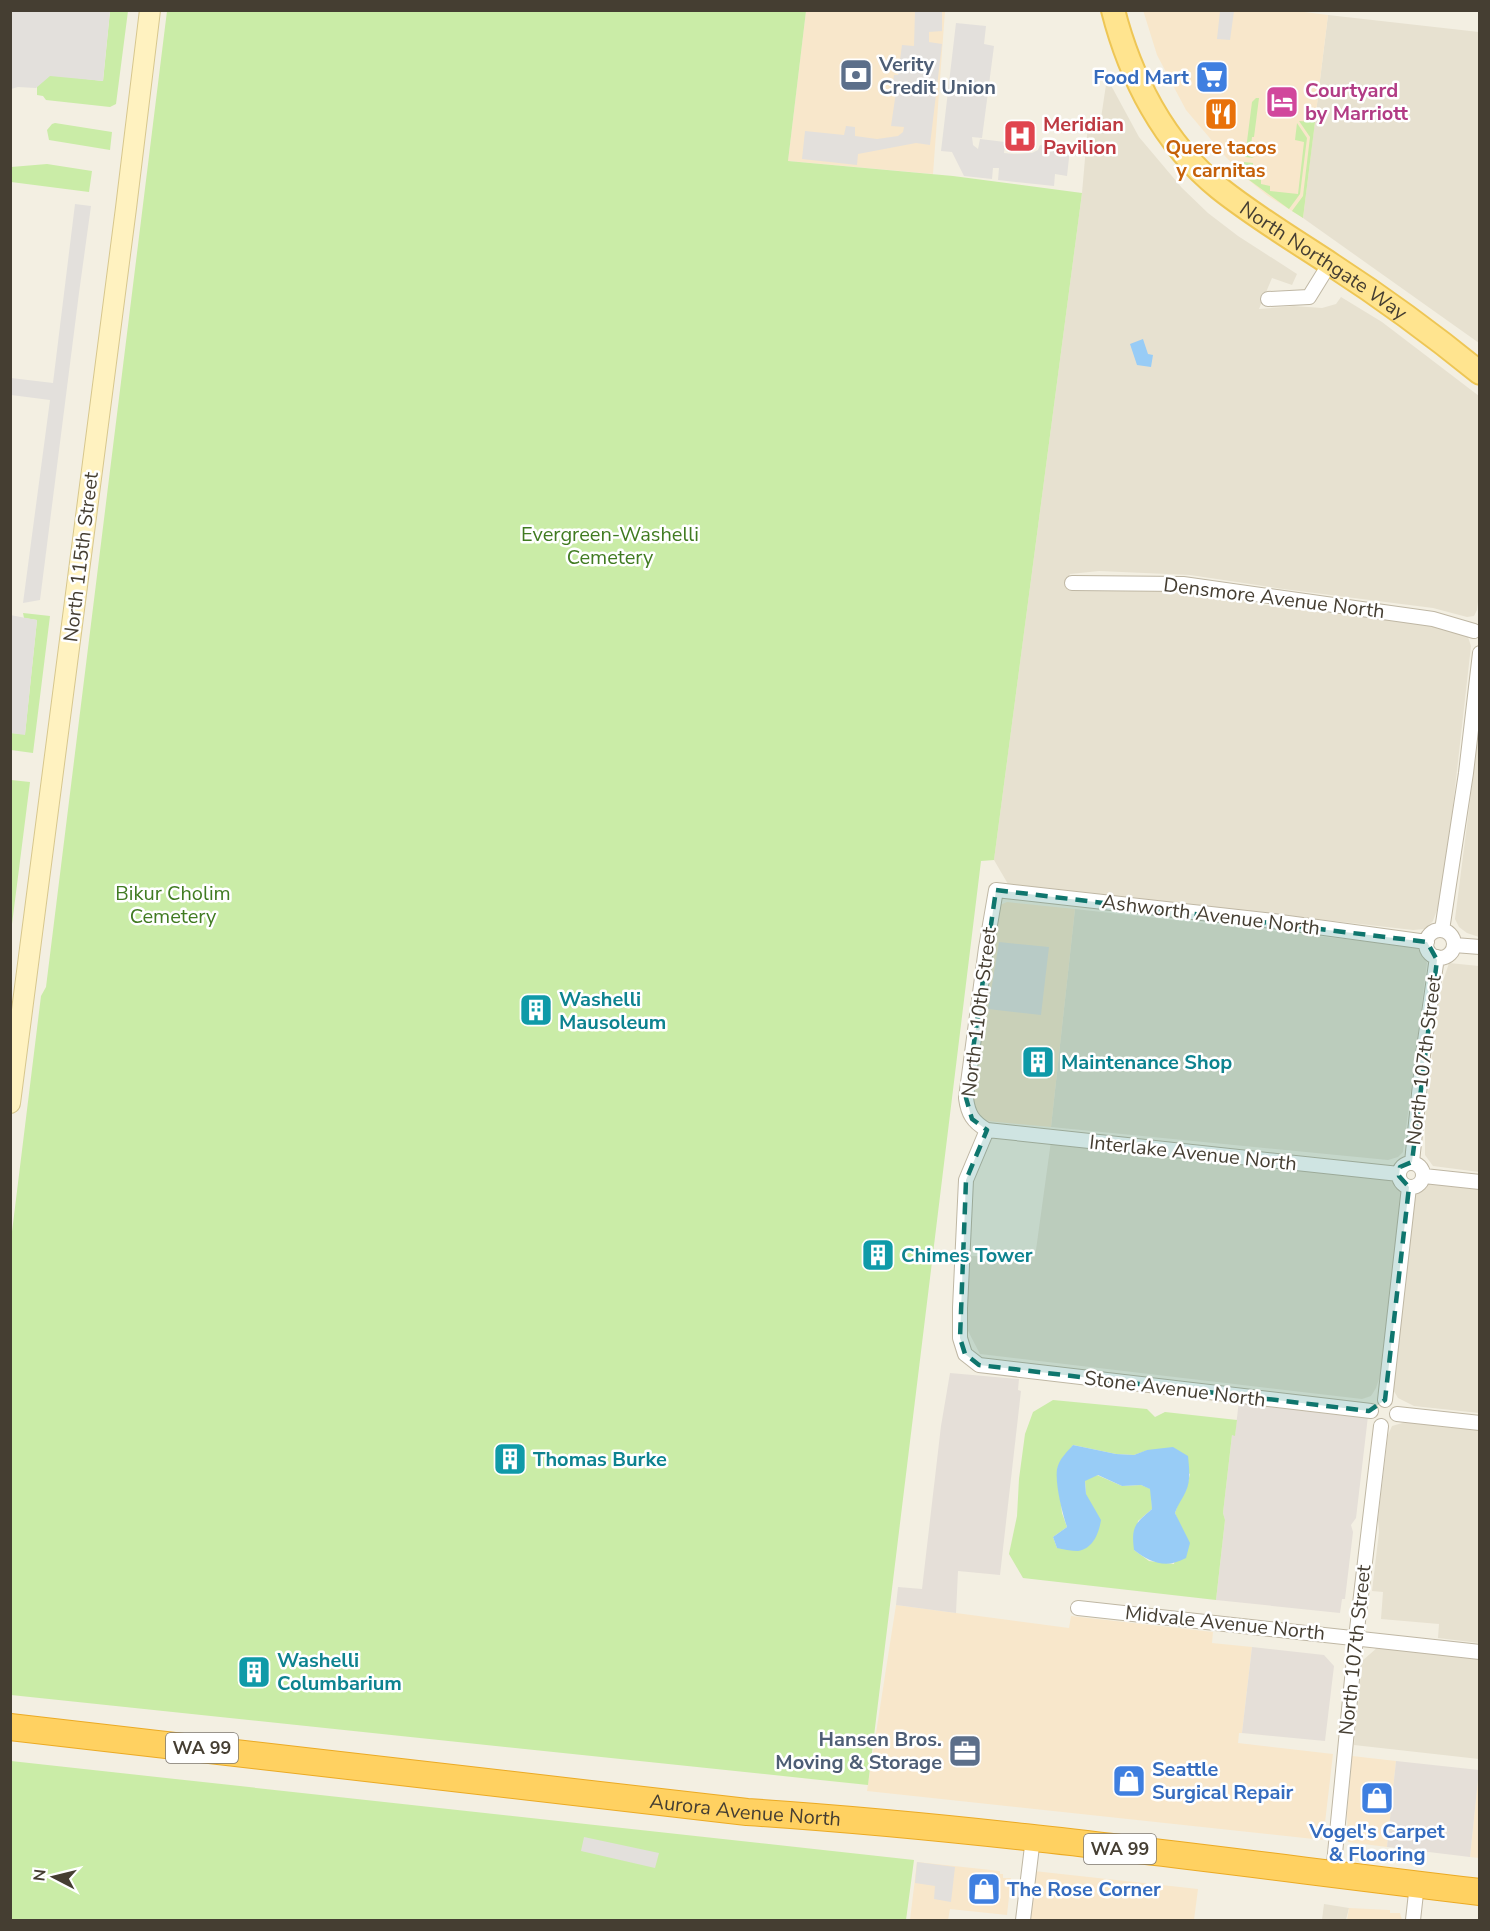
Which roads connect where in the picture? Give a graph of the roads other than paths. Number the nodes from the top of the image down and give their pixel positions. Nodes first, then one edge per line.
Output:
1 (150, 10) edge
2 (1113, 10) edge
3 (1330, 263) junction
4 (1268, 299) dead end
5 (1479, 373) edge
6 (1072, 583) dead end
7 (1477, 628) edge
8 (1479, 645) edge
9 (1479, 653) edge
10 (996, 890) joint
11 (1442, 930) junction
12 (1426, 942) junction
13 (1454, 945) junction
14 (1479, 947) edge
15 (1437, 957) junction
16 (10, 1103) edge
17 (987, 1130) junction
18 (1412, 1162) junction
19 (1399, 1174) junction
20 (1424, 1176) junction
21 (1479, 1182) edge
22 (1409, 1187) junction
23 (1385, 1400) junction
24 (1371, 1411) junction
25 (1397, 1414) junction
26 (1479, 1423) edge
27 (1381, 1426) junction
28 (1078, 1608) dead end
29 (1356, 1638) junction
30 (1479, 1652) edge
31 (10, 1727) edge
32 (1033, 1838) junction
33 (1333, 1874) junction
34 (1416, 1884) junction
35 (1479, 1892) edge
36 (1023, 1920) edge
37 (1413, 1920) edge

1 - 16 street, North 115th Street
2 - 3 main road, North Northgate Way
3 - 4 street
3 - 5 main road, North Northgate Way
6 - 7 street, Densmore Avenue North
7 - 8 street
9 - 11 street
10 - 12 street, Ashworth Avenue North
10 - 17 street, North 110th Street
11 - 12 street
11 - 13 street
12 - 15 street
13 - 14 street
13 - 15 street
15 - 18 street, North 107th Street
17 - 19 street, Interlake Avenue North
17 - 24 street, Stone Avenue North
18 - 19 street
18 - 20 street
19 - 22 street
20 - 21 street
20 - 22 street
22 - 23 street
23 - 24 street
23 - 25 street
24 - 27 street
25 - 26 street
25 - 27 street
27 - 29 street, North 107th Street
28 - 29 street, Midvale Avenue North
29 - 30 street, Midvale Avenue North
29 - 33 street, North 107th Street
31 - 32 highway, Aurora Avenue North / WA 99
32 - 33 highway, Aurora Avenue North / WA 99
32 - 36 street
33 - 34 highway, Aurora Avenue North / WA 99
34 - 35 highway, Aurora Avenue North / WA 99
34 - 37 street

